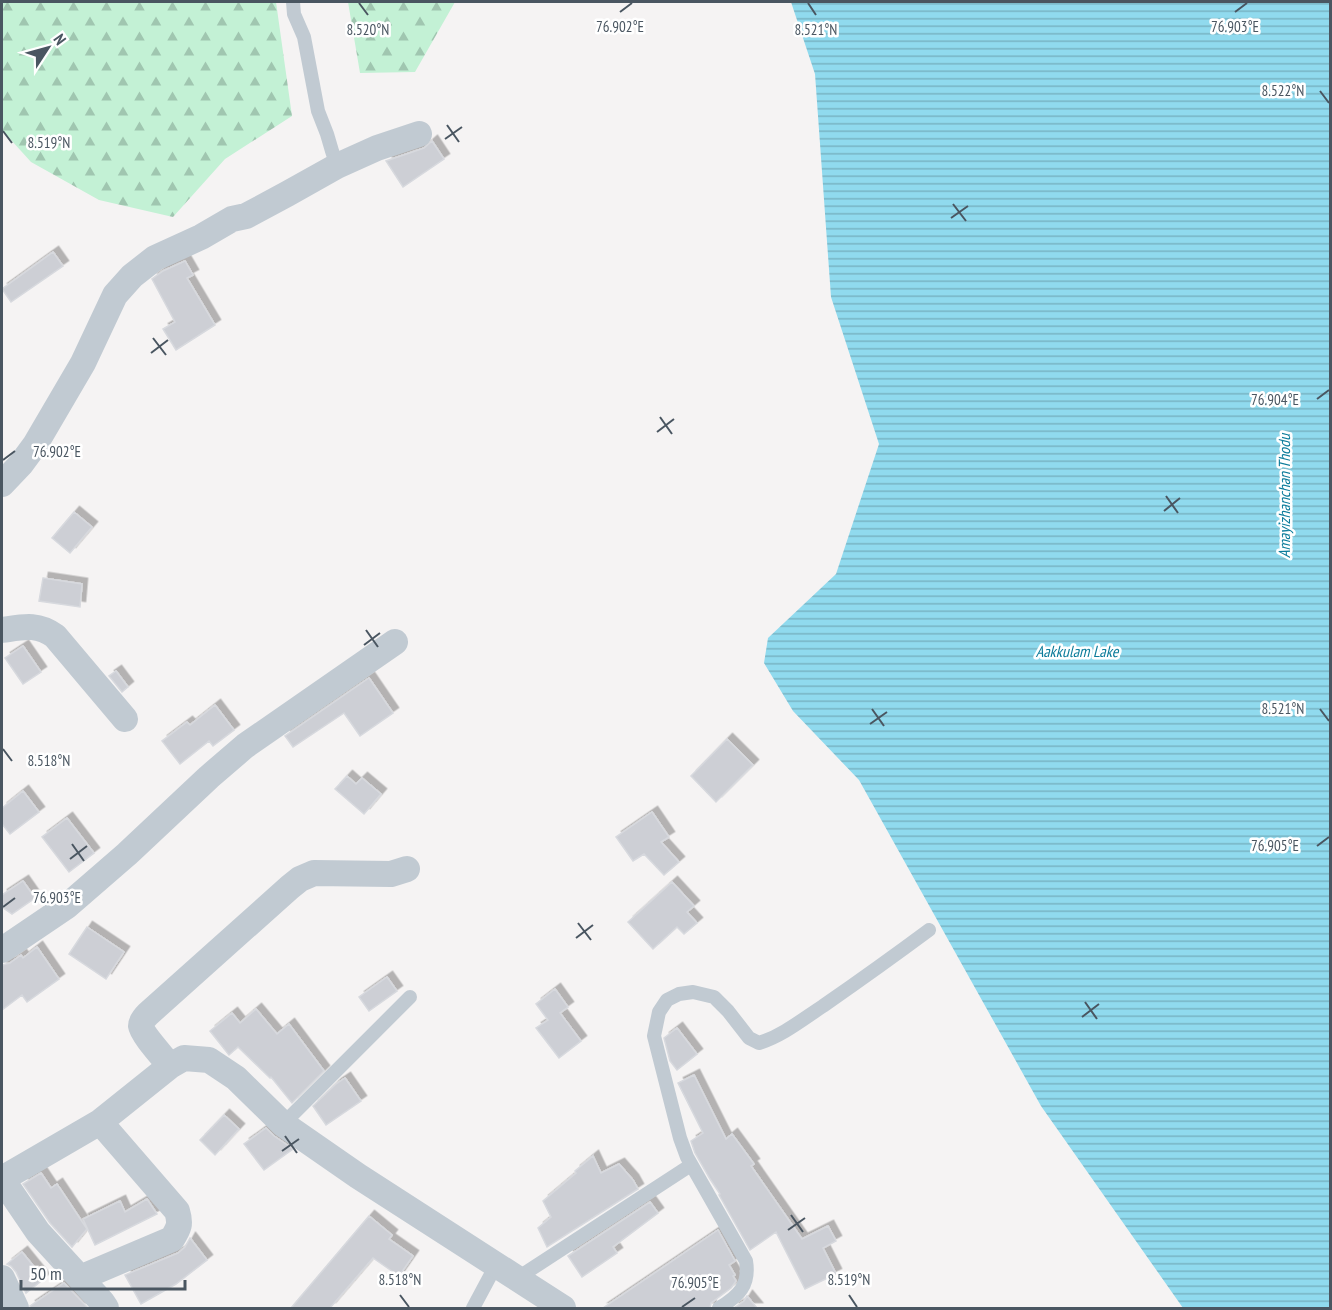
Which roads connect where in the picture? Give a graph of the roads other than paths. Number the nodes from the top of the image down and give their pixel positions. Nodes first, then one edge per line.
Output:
1 (293, 2) edge
2 (419, 134) dead end
3 (338, 166) junction
4 (2, 484) edge
5 (2, 630) edge
6 (395, 642) dead end
7 (124, 719) dead end
8 (406, 869) dead end
9 (929, 930) dead end
10 (2, 950) edge
11 (410, 998) dead end
12 (170, 1066) junction
13 (100, 1122) junction
14 (283, 1124) junction
15 (691, 1165) junction
16 (2, 1179) edge
17 (506, 1272) junction
18 (2, 1278) edge
19 (80, 1278) junction
20 (16, 1308) edge
21 (106, 1308) edge
22 (473, 1308) edge
23 (562, 1308) edge
24 (719, 1308) edge

1 - 3 lane
2 - 3 street
3 - 4 street
5 - 7 street
6 - 10 street
8 - 12 street
9 - 15 lane
11 - 14 lane
12 - 13 street
12 - 14 street
13 - 16 street
13 - 19 street
14 - 17 street
15 - 17 lane
15 - 24 lane
16 - 19 street
17 - 22 lane
17 - 23 street
18 - 20 street
19 - 21 street

